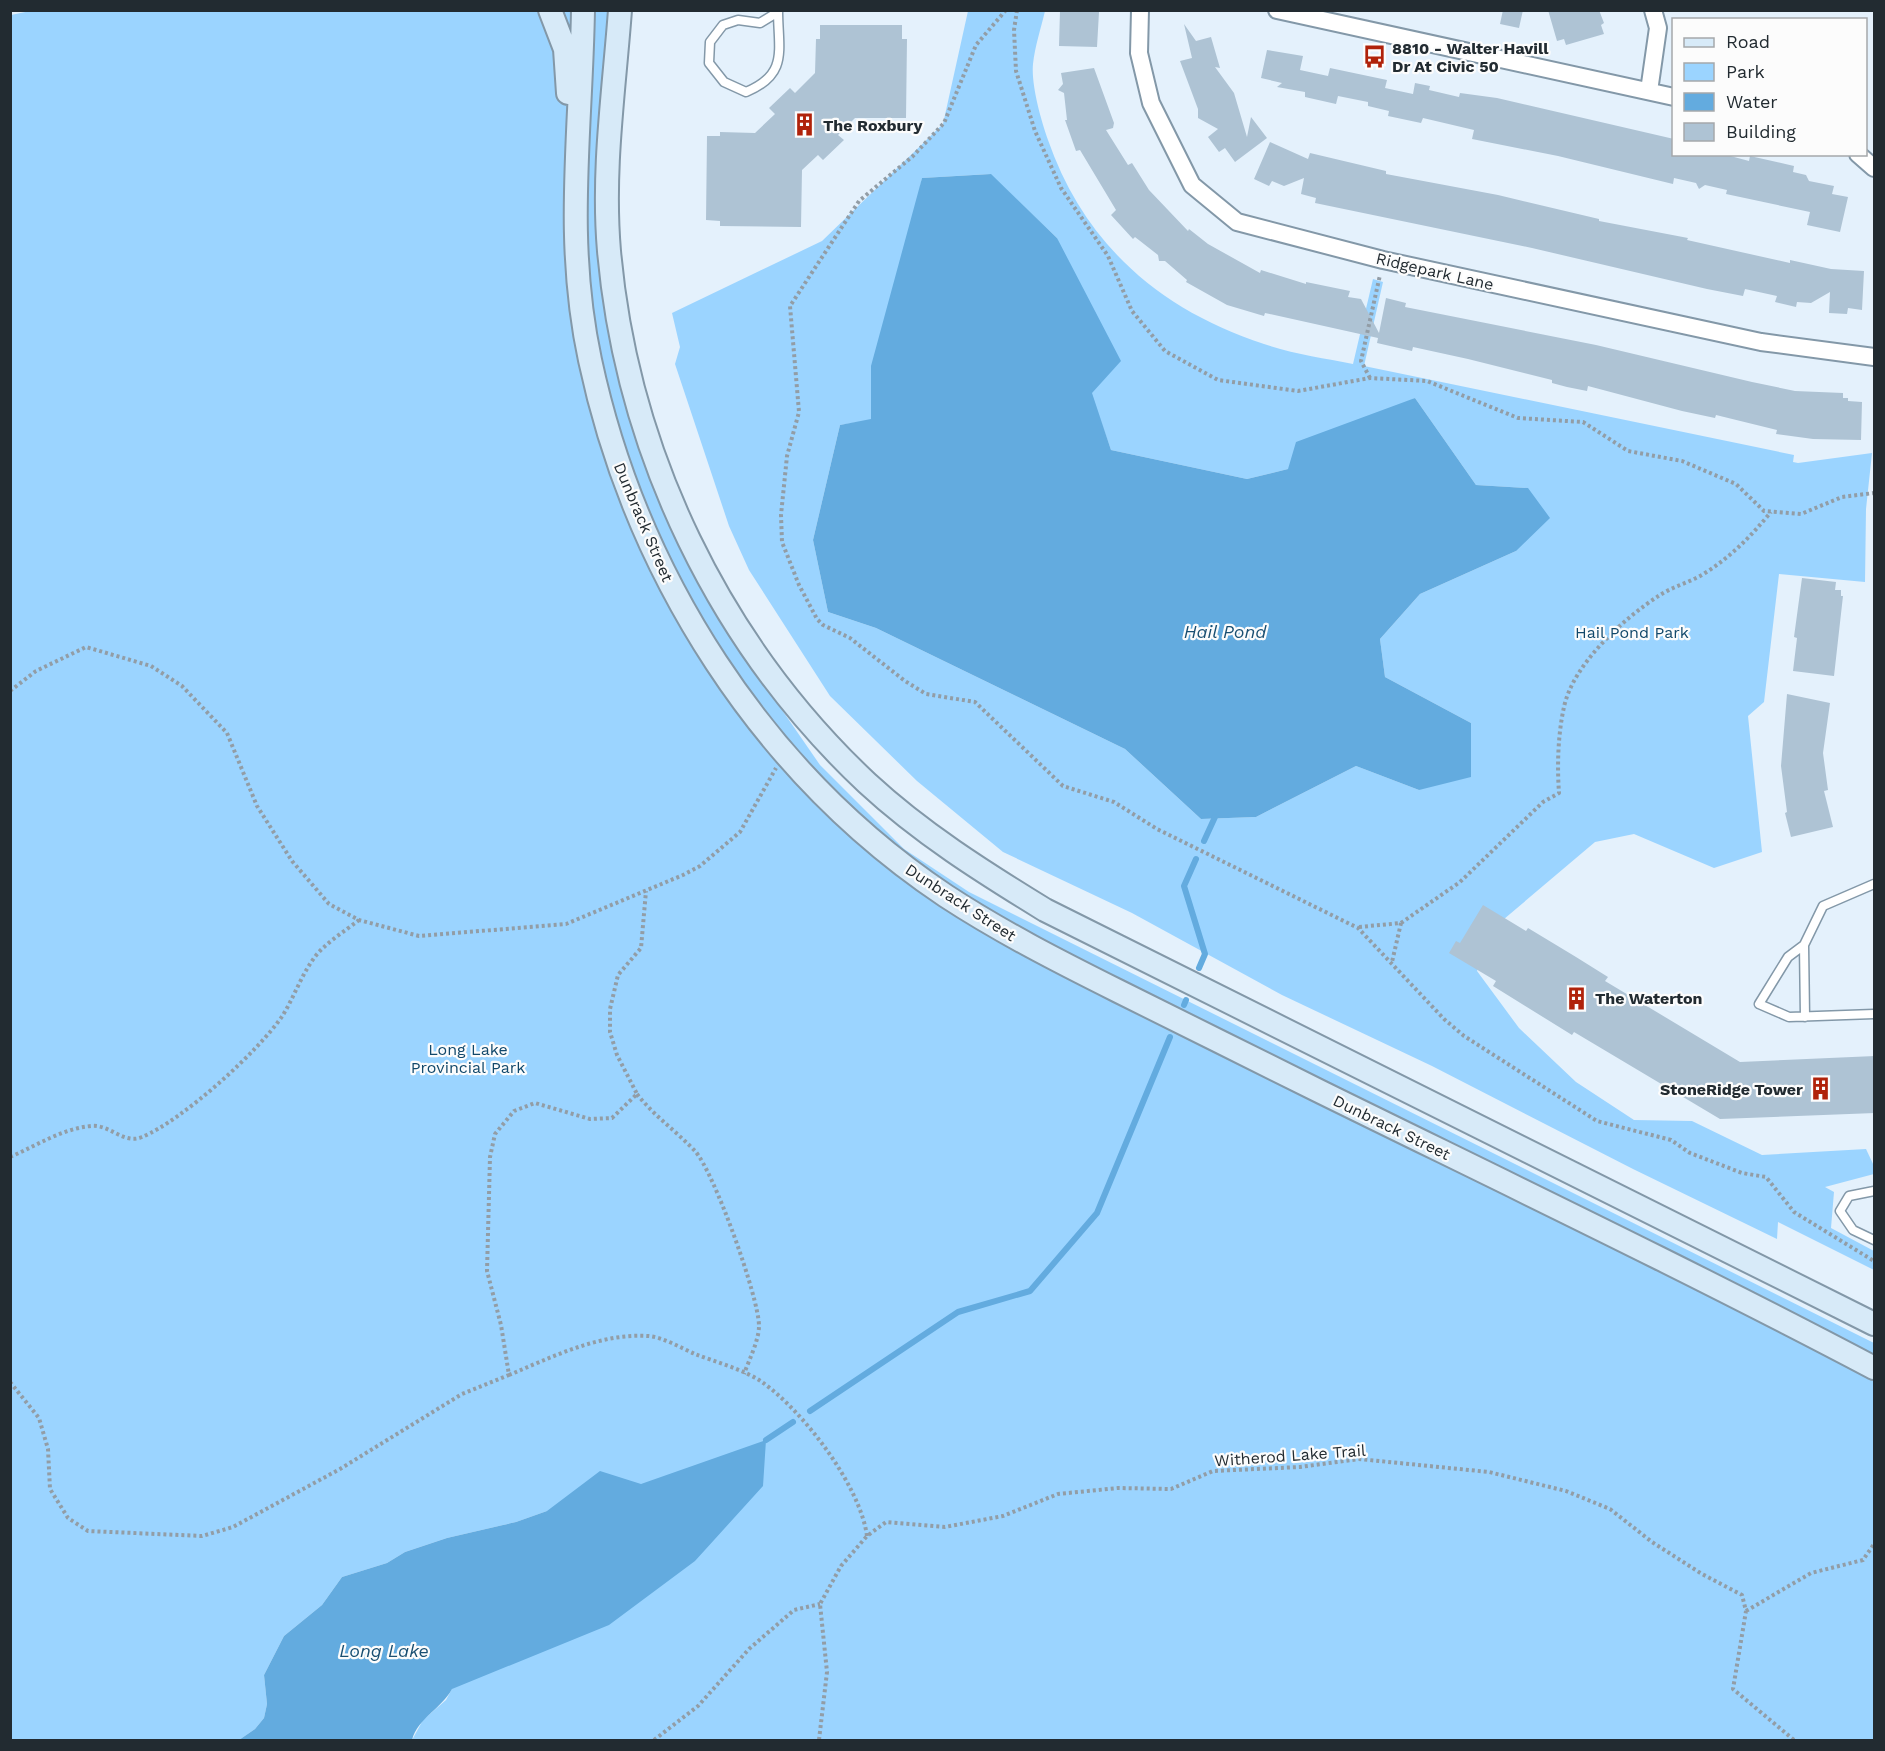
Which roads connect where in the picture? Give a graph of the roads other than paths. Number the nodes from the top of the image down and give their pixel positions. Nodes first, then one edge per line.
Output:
1 (550, 10) edge
2 (583, 10) edge
3 (620, 10) edge
4 (630, 10) edge
5 (1140, 10) edge
6 (1277, 10) edge
7 (1653, 10) edge
8 (778, 11) edge
9 (617, 54) junction
10 (1649, 91) junction
11 (1672, 97) edge
12 (576, 133) junction
13 (1860, 156) edge
14 (1875, 168) edge
15 (1875, 357) edge
16 (1875, 884) edge
17 (1804, 945) junction
18 (1875, 1014) edge
19 (1805, 1017) junction
20 (1875, 1191) edge
21 (1875, 1240) edge
22 (1846, 1309) junction
23 (1875, 1312) edge
24 (1875, 1324) edge
25 (1875, 1368) edge

1 - 12 main road
2 - 12 main road, Dunbrack Street
3 - 9 main road, Dunbrack Street
4 - 9 main road
5 - 15 street, Ridgepark Lane
6 - 10 street
7 - 10 street
8 - 8 lane
9 - 22 main road, Dunbrack Street
10 - 11 street
12 - 25 main road, Dunbrack Street
13 - 14 street
16 - 17 lane
17 - 19 lane
17 - 19 lane
18 - 19 lane
20 - 21 lane
22 - 23 main road
22 - 24 main road, Dunbrack Street

